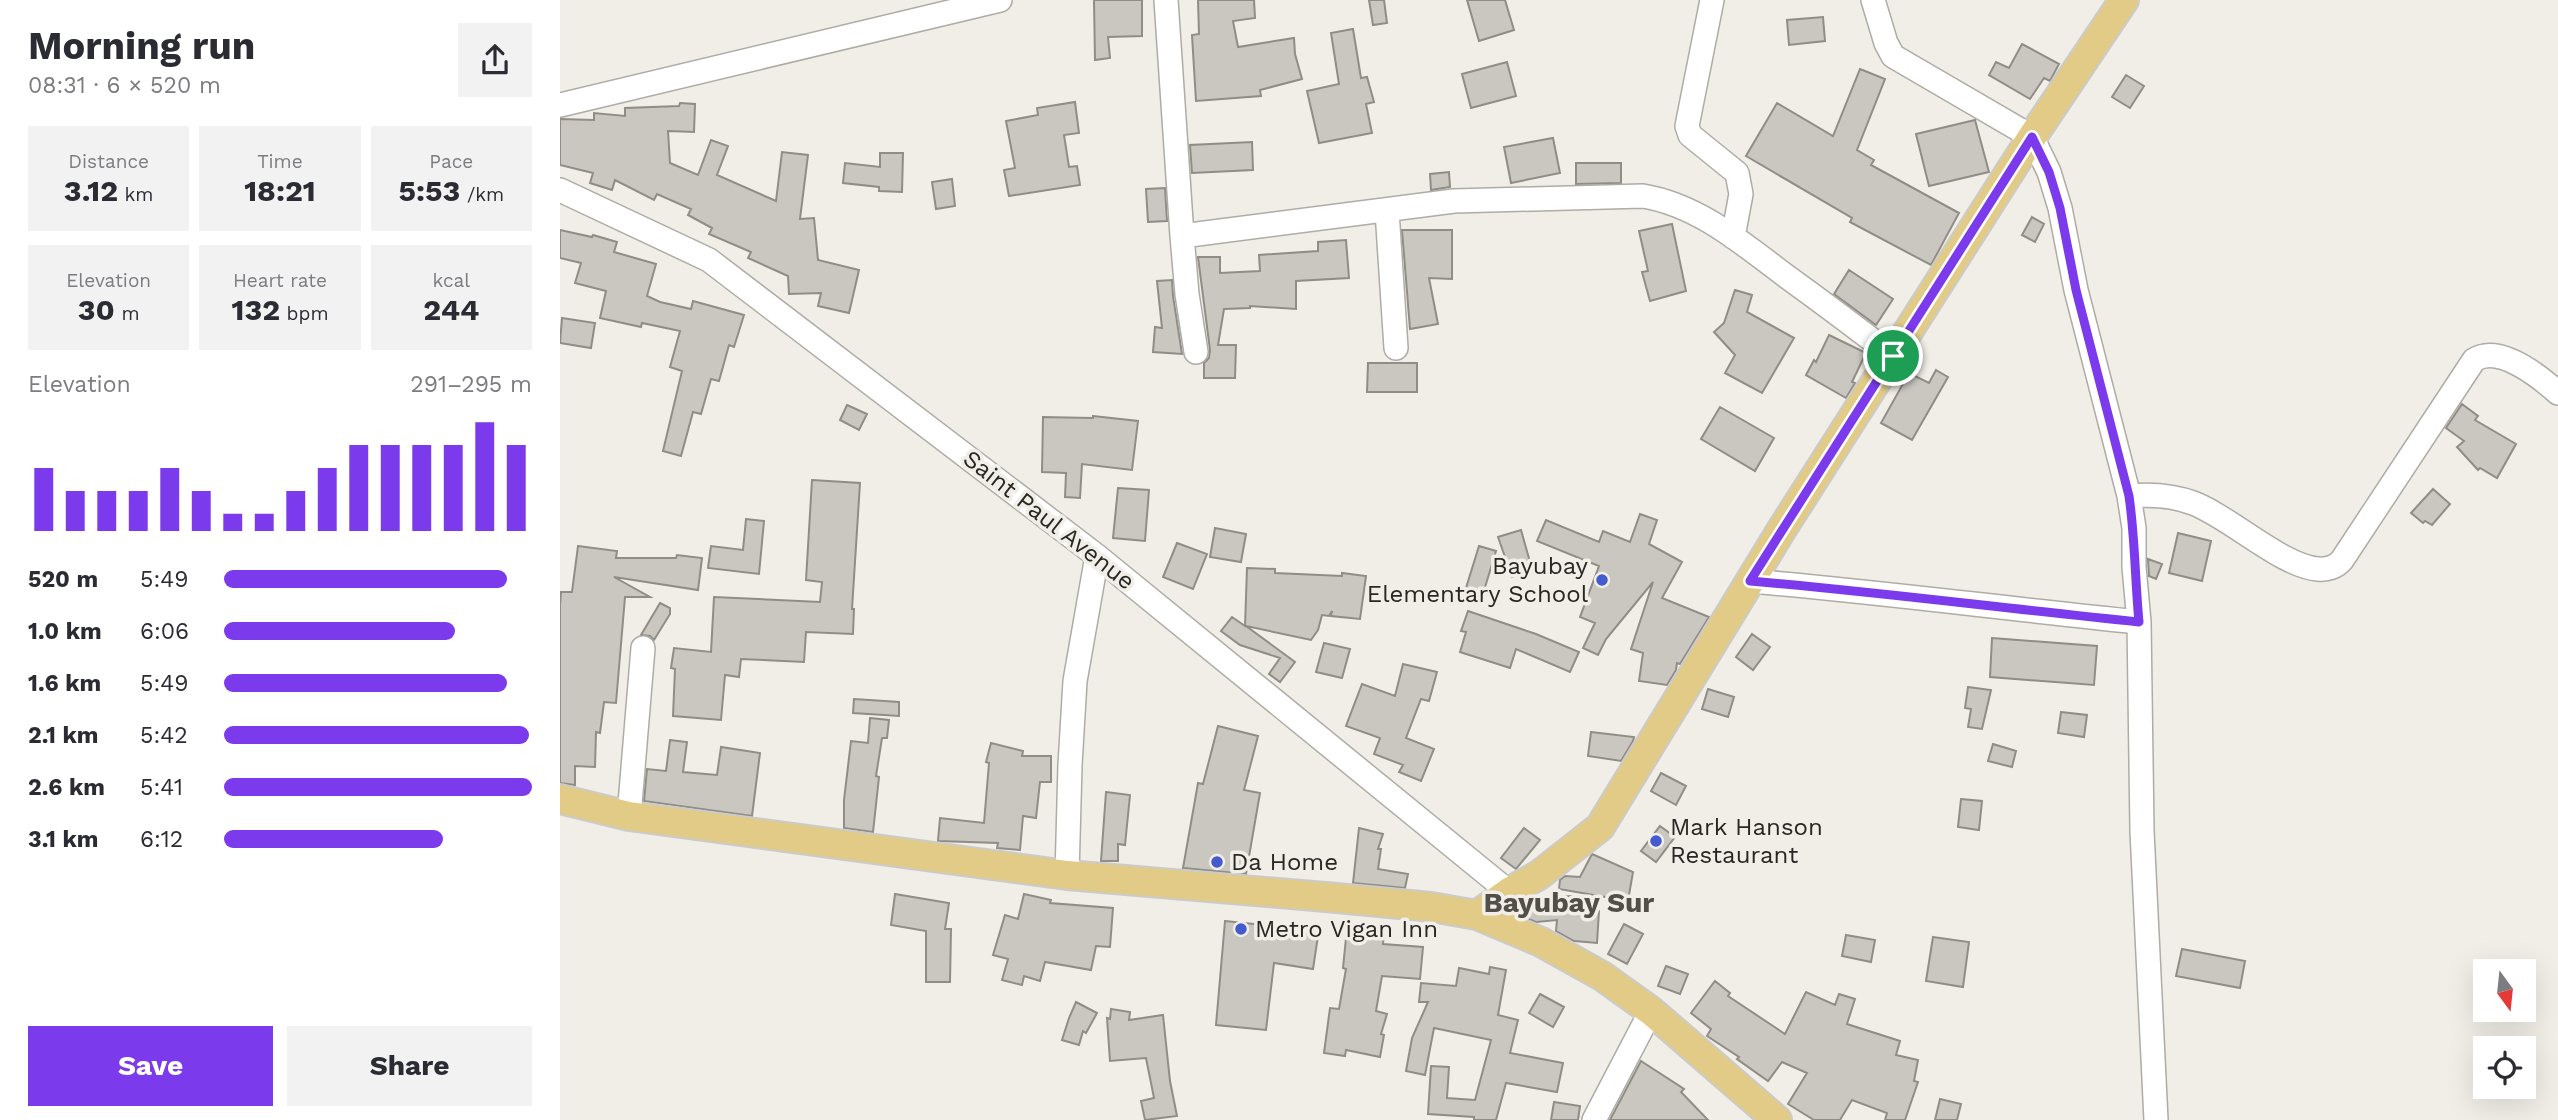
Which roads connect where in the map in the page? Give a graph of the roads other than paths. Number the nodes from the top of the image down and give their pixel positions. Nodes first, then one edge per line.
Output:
1 (1000, 0) edge
2 (1166, 0) edge
3 (1712, 0) edge
4 (1873, 0) edge
5 (2124, 0) edge
6 (560, 105) edge
7 (2032, 137) junction
8 (560, 190) edge
9 (1387, 211) junction
10 (1182, 236) junction
11 (1733, 237) junction
12 (1396, 348) dead end
13 (1196, 352) dead end
14 (1893, 356) junction
15 (2558, 393) edge
16 (2129, 496) junction
17 (1097, 556) junction
18 (1750, 581) junction
19 (2139, 622) junction
20 (643, 648) dead end
21 (560, 799) edge
22 (629, 816) junction
23 (1067, 875) junction
24 (1509, 892) junction
25 (1477, 915) junction
26 (1651, 1011) junction
27 (1594, 1120) edge
28 (1777, 1120) edge
29 (2156, 1120) edge

1 - 6 street
2 - 10 street
3 - 11 street
4 - 7 street
5 - 7 main road
7 - 14 main road
7 - 16 street
8 - 17 street, Saint Paul Avenue
9 - 10 street
9 - 11 street
9 - 12 street
10 - 13 street
11 - 14 street
14 - 18 main road
15 - 16 street
16 - 19 street
17 - 23 street
17 - 24 street, Saint Paul Avenue
18 - 19 street
18 - 24 main road
19 - 29 street
20 - 22 street
21 - 22 main road
22 - 23 main road
23 - 25 main road
24 - 25 main road
25 - 26 main road
26 - 27 street
26 - 28 main road

